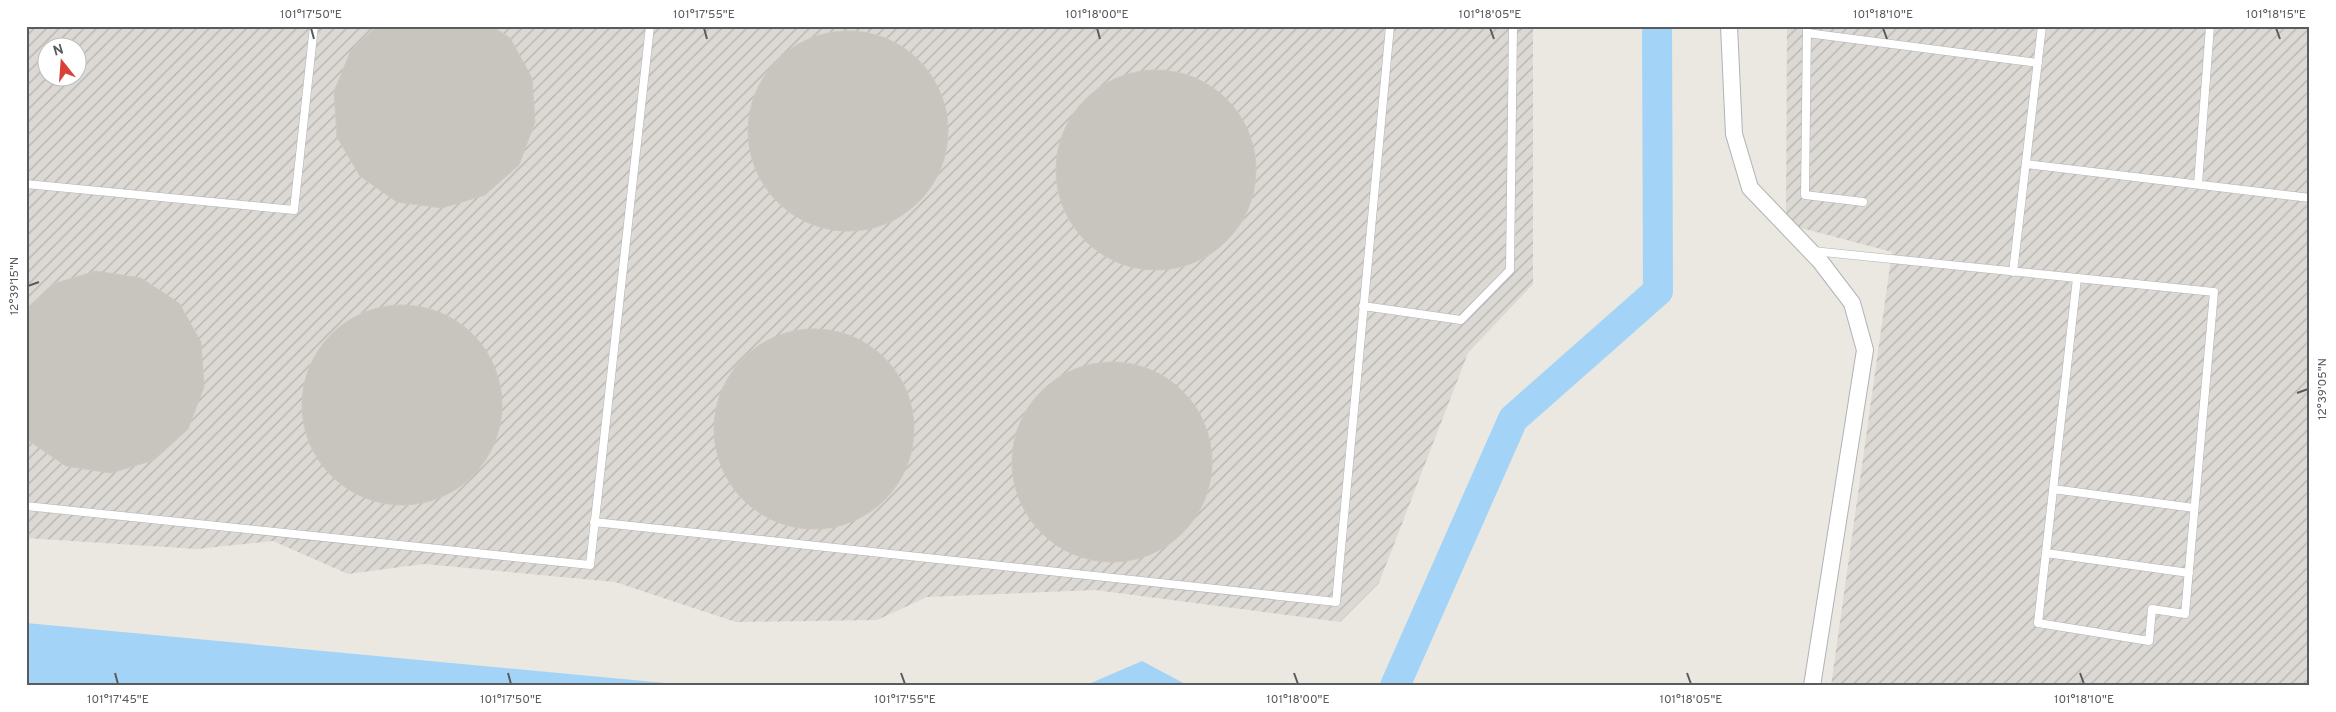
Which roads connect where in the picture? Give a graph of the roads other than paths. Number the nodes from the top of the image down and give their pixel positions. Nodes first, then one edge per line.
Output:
1 (314, 26) edge
2 (650, 26) edge
3 (1390, 26) edge
4 (1513, 26) edge
5 (1729, 26) edge
6 (2042, 26) edge
7 (2210, 26) edge
8 (1807, 30) edge
9 (2038, 63) junction
10 (2026, 164) junction
11 (26, 184) edge
12 (2198, 184) junction
13 (2310, 198) edge
14 (1863, 202) dead end
15 (1811, 251) junction
16 (2013, 272) junction
17 (2077, 278) junction
18 (1363, 306) junction
19 (2053, 489) junction
20 (26, 506) edge
21 (2194, 508) junction
22 (594, 522) junction
23 (2046, 552) junction
24 (2188, 573) junction
25 (1812, 686) edge

1 - 11 lane
2 - 22 lane
3 - 18 lane
4 - 18 lane
5 - 15 street
6 - 9 lane
7 - 12 lane
8 - 9 lane
8 - 14 lane
9 - 10 lane
10 - 12 lane
10 - 16 lane
12 - 13 lane
15 - 16 lane
15 - 25 street
16 - 17 lane
17 - 19 lane
17 - 21 lane
18 - 22 lane
19 - 21 lane
19 - 23 lane
20 - 22 lane
21 - 24 lane
23 - 24 lane
23 - 24 lane

